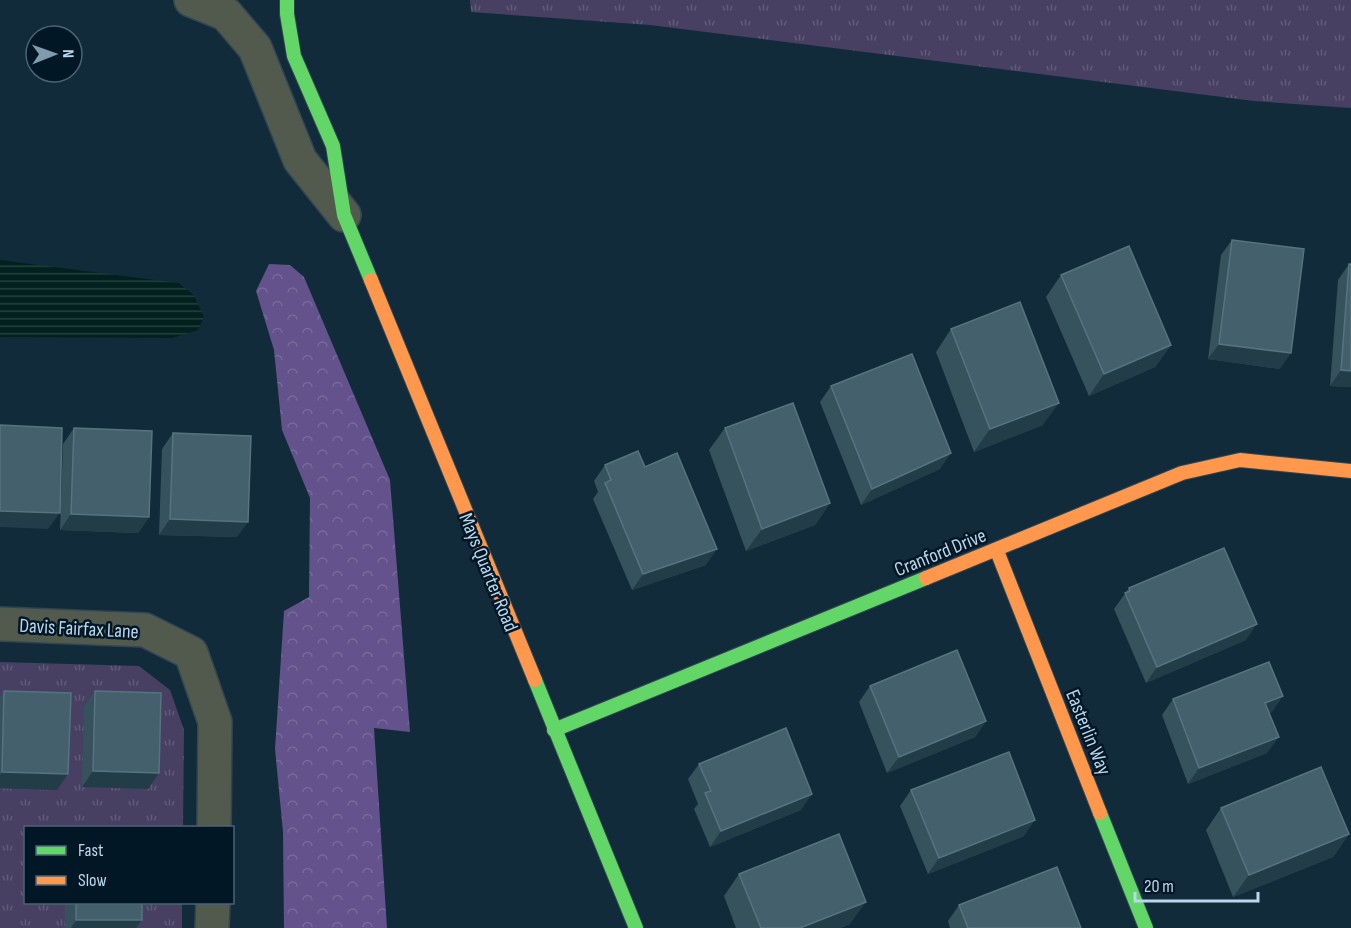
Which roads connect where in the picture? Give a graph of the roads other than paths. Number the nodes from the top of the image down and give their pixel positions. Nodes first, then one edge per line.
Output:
1 (191, 0) edge
2 (287, 0) edge
3 (344, 216) junction
4 (1351, 471) edge
5 (997, 550) junction
6 (0, 624) edge
7 (554, 730) junction
8 (214, 826) edge
9 (213, 904) edge
10 (212, 928) edge
11 (636, 928) edge
12 (1146, 928) edge

1 - 3 street, Mays Quarter Road
2 - 3 street, Mays Quarter Road
3 - 7 street, Mays Quarter Road
4 - 5 street, Cranford Drive
5 - 7 street, Cranford Drive
5 - 12 street, Easterlin Way
6 - 8 street, Davis Fairfax Lane
7 - 11 street, Mays Quarter Road
9 - 10 street

